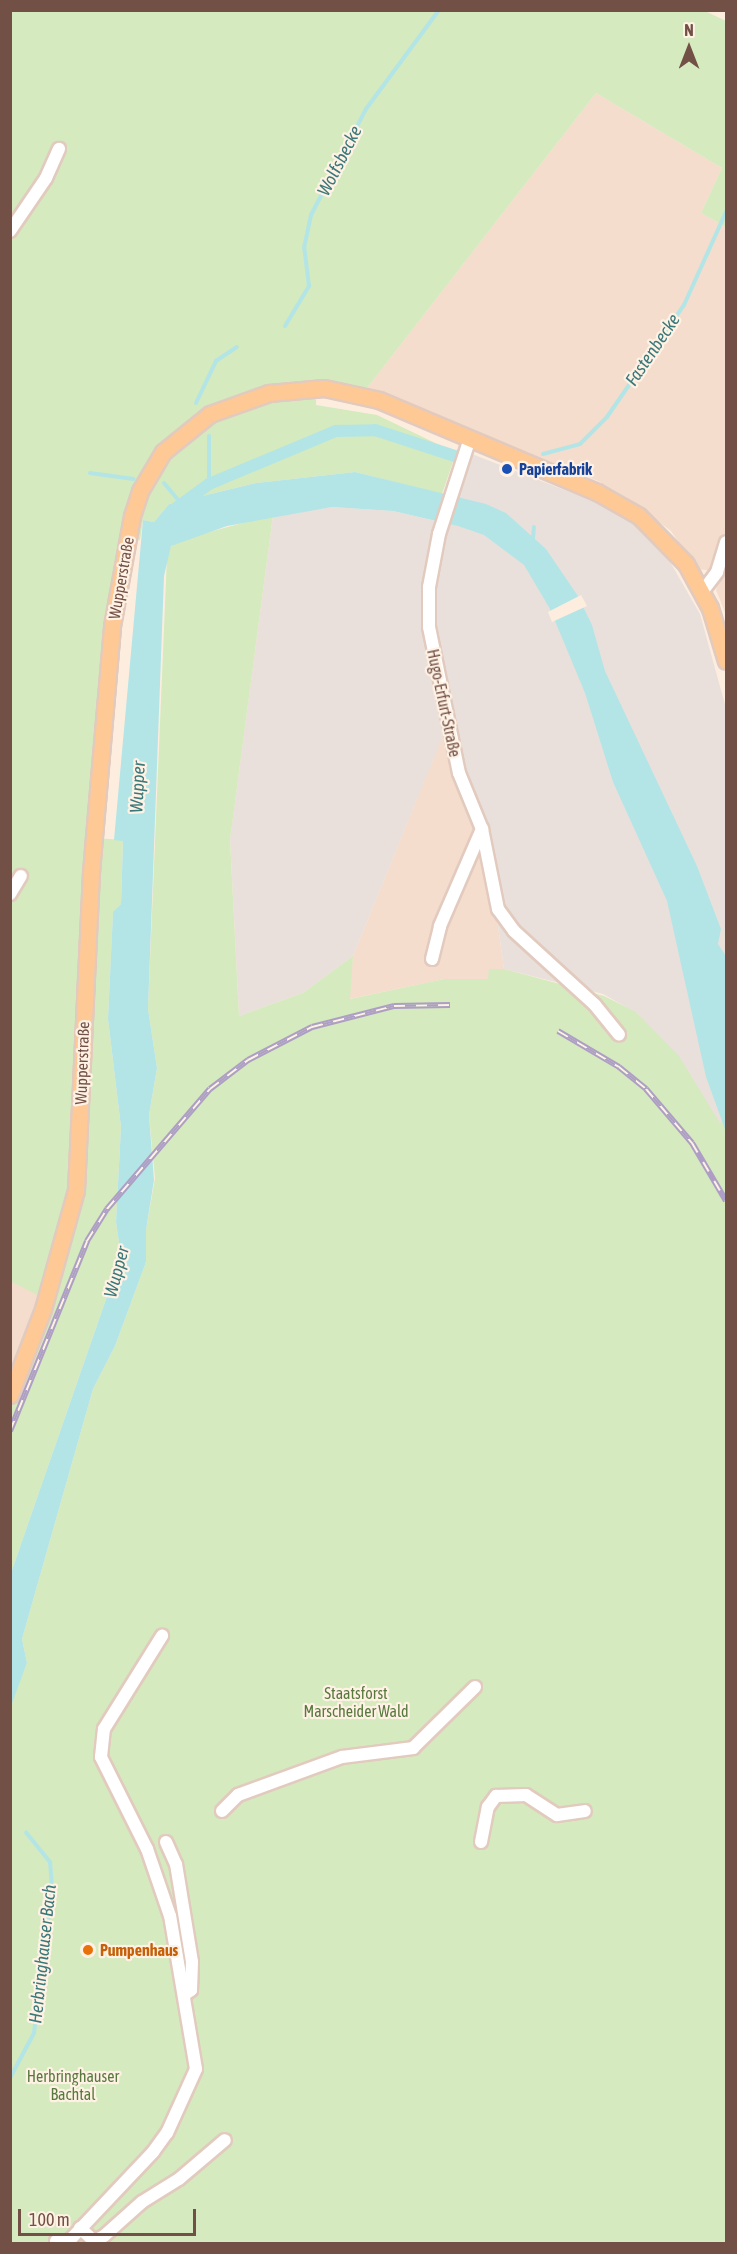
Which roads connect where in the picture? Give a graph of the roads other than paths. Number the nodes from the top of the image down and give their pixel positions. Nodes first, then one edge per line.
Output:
1 (59, 148) dead end
2 (10, 231) edge
3 (470, 438) junction
4 (726, 542) edge
5 (702, 592) junction
6 (726, 662) edge
7 (482, 829) junction
8 (21, 876) dead end
9 (10, 894) edge
10 (432, 959) dead end
11 (619, 1035) dead end
12 (10, 1395) edge
13 (162, 1636) dead end
14 (475, 1687) dead end
15 (222, 1811) dead end
16 (585, 1811) dead end
17 (166, 1842) dead end
18 (481, 1842) dead end
19 (185, 1994) junction
20 (225, 2140) dead end
21 (80, 2228) junction
22 (56, 2241) dead end

1 - 2 street
3 - 5 main road, Wupperstraße
3 - 7 street, Hugo-Erfurt-Straße
3 - 12 main road, Wupperstraße
4 - 5 street
5 - 6 main road, Wupperstraße
7 - 10 street
7 - 11 street, Hugo-Erfurt-Straße
8 - 9 street
13 - 19 street
14 - 15 street
16 - 18 street
17 - 19 street
19 - 21 street
20 - 21 street
21 - 22 street

